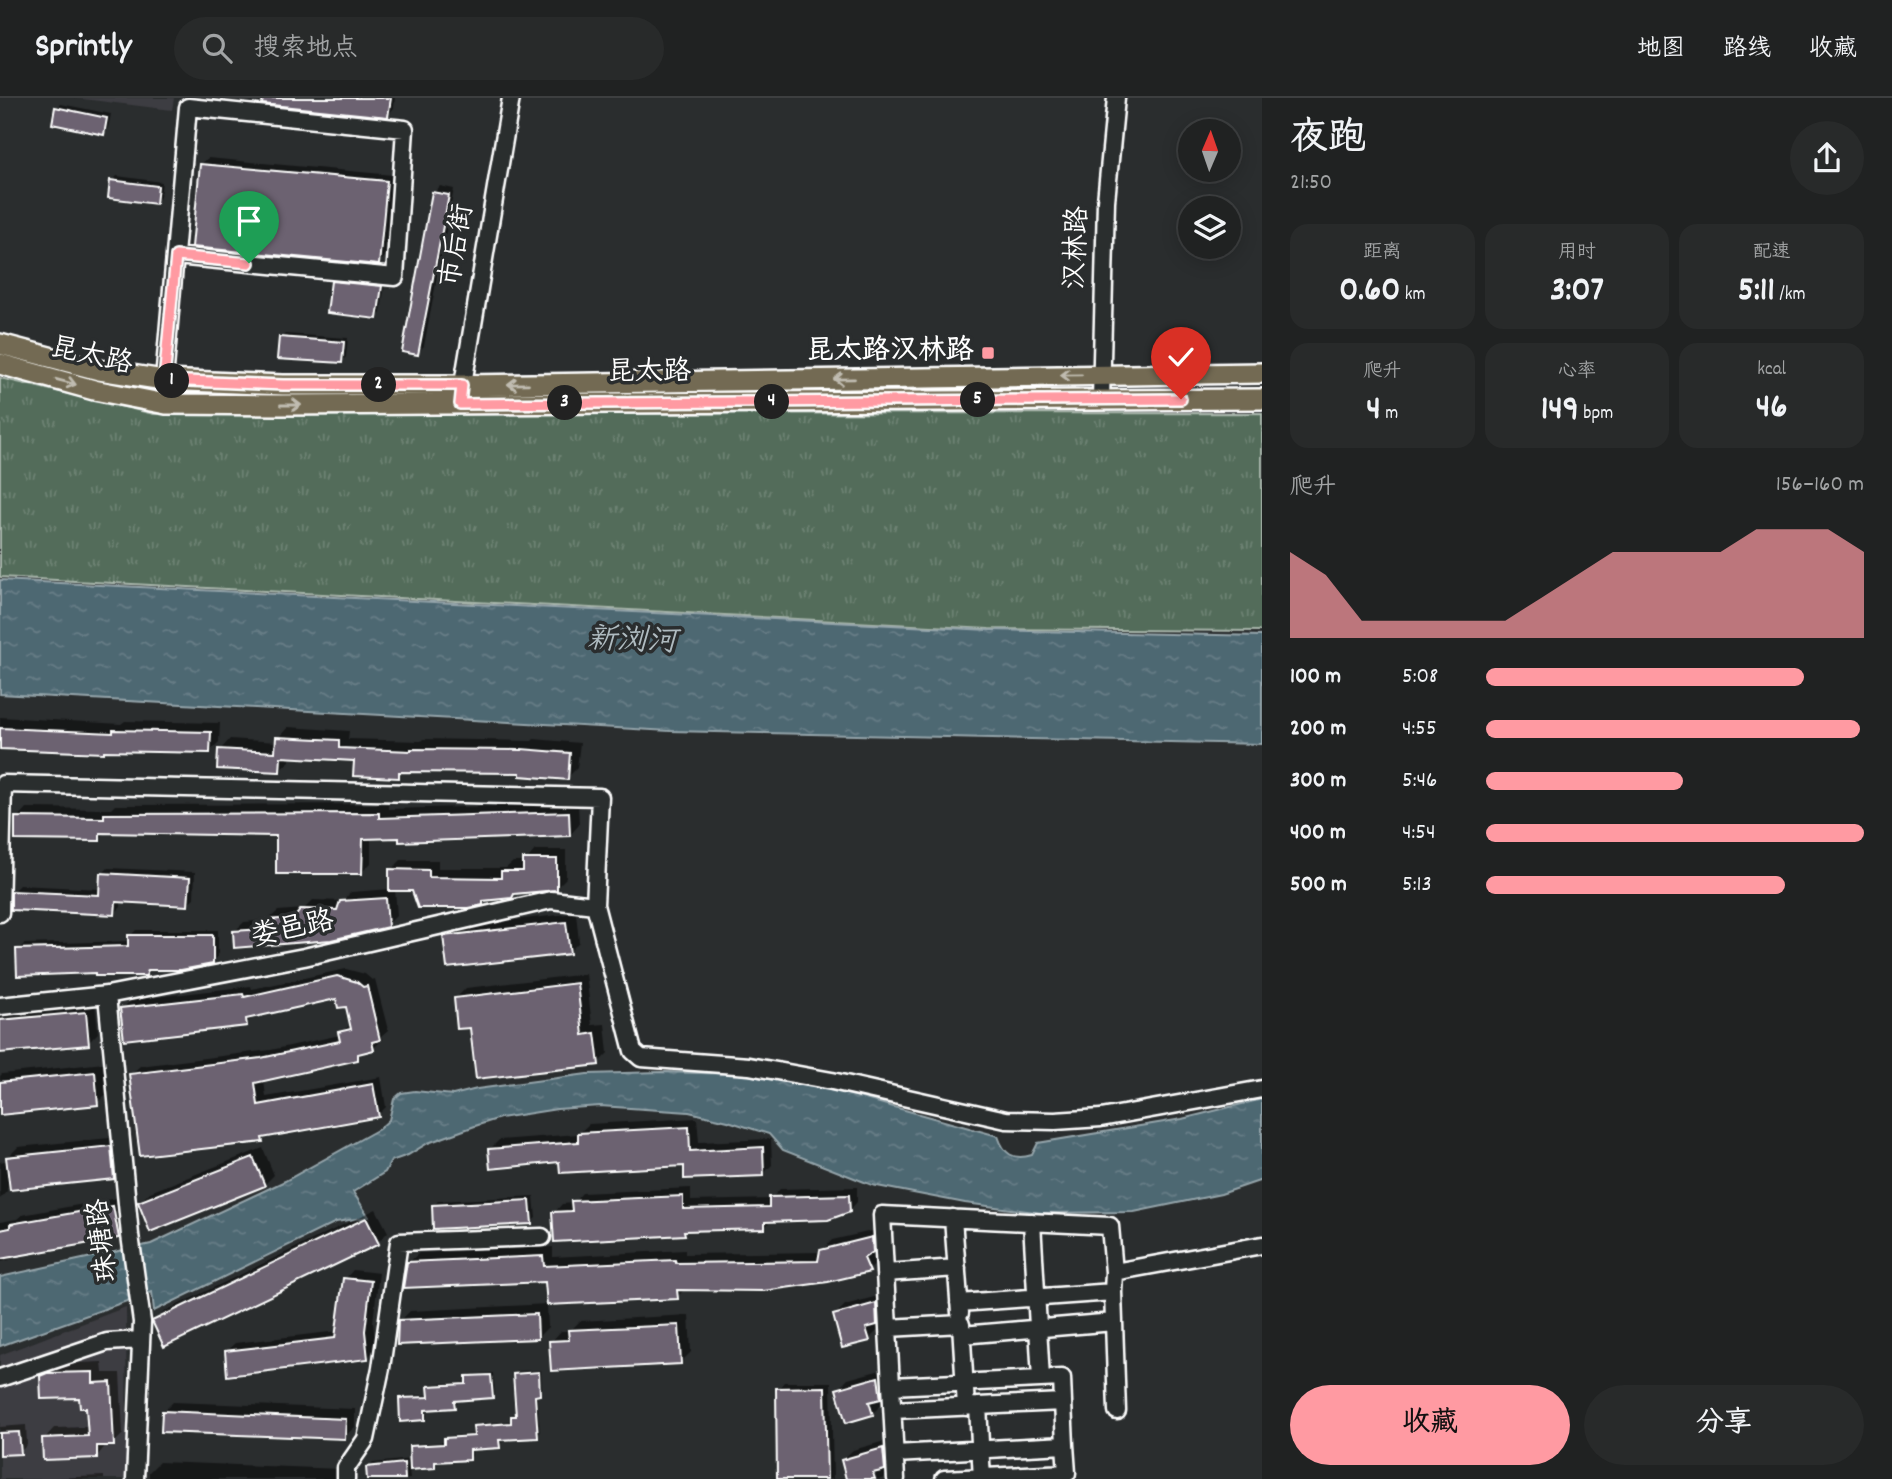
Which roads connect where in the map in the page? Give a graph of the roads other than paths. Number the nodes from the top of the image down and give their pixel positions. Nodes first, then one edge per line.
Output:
1 (511, 98) edge
2 (1116, 98) edge
3 (176, 256) junction
4 (0, 344) edge
5 (0, 364) edge
6 (1262, 373) edge
7 (1101, 375) junction
8 (164, 380) junction
9 (461, 394) junction
10 (1262, 399) edge
11 (1101, 400) junction
12 (595, 905) junction
13 (0, 913) edge
14 (107, 995) junction
15 (0, 1006) edge
16 (1262, 1089) edge
17 (953, 1218) junction
18 (1032, 1222) junction
19 (542, 1237) dead end
20 (1262, 1245) edge
21 (957, 1268) junction
22 (1114, 1272) junction
23 (885, 1273) junction
24 (1113, 1292) junction
25 (1037, 1297) junction
26 (959, 1303) junction
27 (1114, 1322) junction
28 (888, 1328) junction
29 (1038, 1328) junction
30 (961, 1329) junction
31 (141, 1340) junction
32 (0, 1378) edge
33 (1041, 1379) junction
34 (965, 1383) junction
35 (891, 1386) junction
36 (1063, 1402) junction
37 (972, 1407) junction
38 (893, 1410) junction
39 (1117, 1411) dead end
40 (1065, 1445) junction
41 (981, 1450) junction
42 (895, 1454) junction
43 (1067, 1476) edge
44 (982, 1478) edge
45 (135, 1479) edge
46 (346, 1479) edge
47 (897, 1479) edge
48 (944, 1479) edge

1 - 9 street, 市后街
2 - 7 street, 汉林路
3 - 3 street
3 - 8 street
4 - 8 main road, 昆太路
5 -> 9 main road, 昆太路
6 - 7 main road, 昆太路
7 -> 9 main road, 昆太路
7 - 11 street, 汉林路
8 - 9 main road, 昆太路
9 - 11 main road, 昆太路
10 - 11 main road, 昆太路
12 - 13 street
12 - 14 street, 娄邑路
12 - 16 street
14 - 15 street, 娄邑路
14 - 31 street, 珠塘路
17 - 18 street
17 - 21 street
17 - 23 street
18 - 22 street
18 - 25 street
19 - 46 street
20 - 22 street
21 - 23 street
21 - 26 street
22 - 24 street
23 - 28 street
24 - 25 street
24 - 27 street
25 - 26 street
25 - 29 street
26 - 30 street
27 - 29 street
27 - 39 street
28 - 30 street
28 - 35 street
29 - 30 street
29 - 33 street
30 - 34 street
31 - 32 street
31 - 45 street, 珠塘路
33 - 34 street
33 - 36 street
34 - 35 street
34 - 37 street
35 - 38 street
36 - 37 street
36 - 40 street
37 - 38 street
37 - 41 street
38 - 42 street
40 - 41 street
40 - 43 street
41 - 42 street
41 - 44 street
42 - 47 street
43 - 44 street
44 - 48 street

